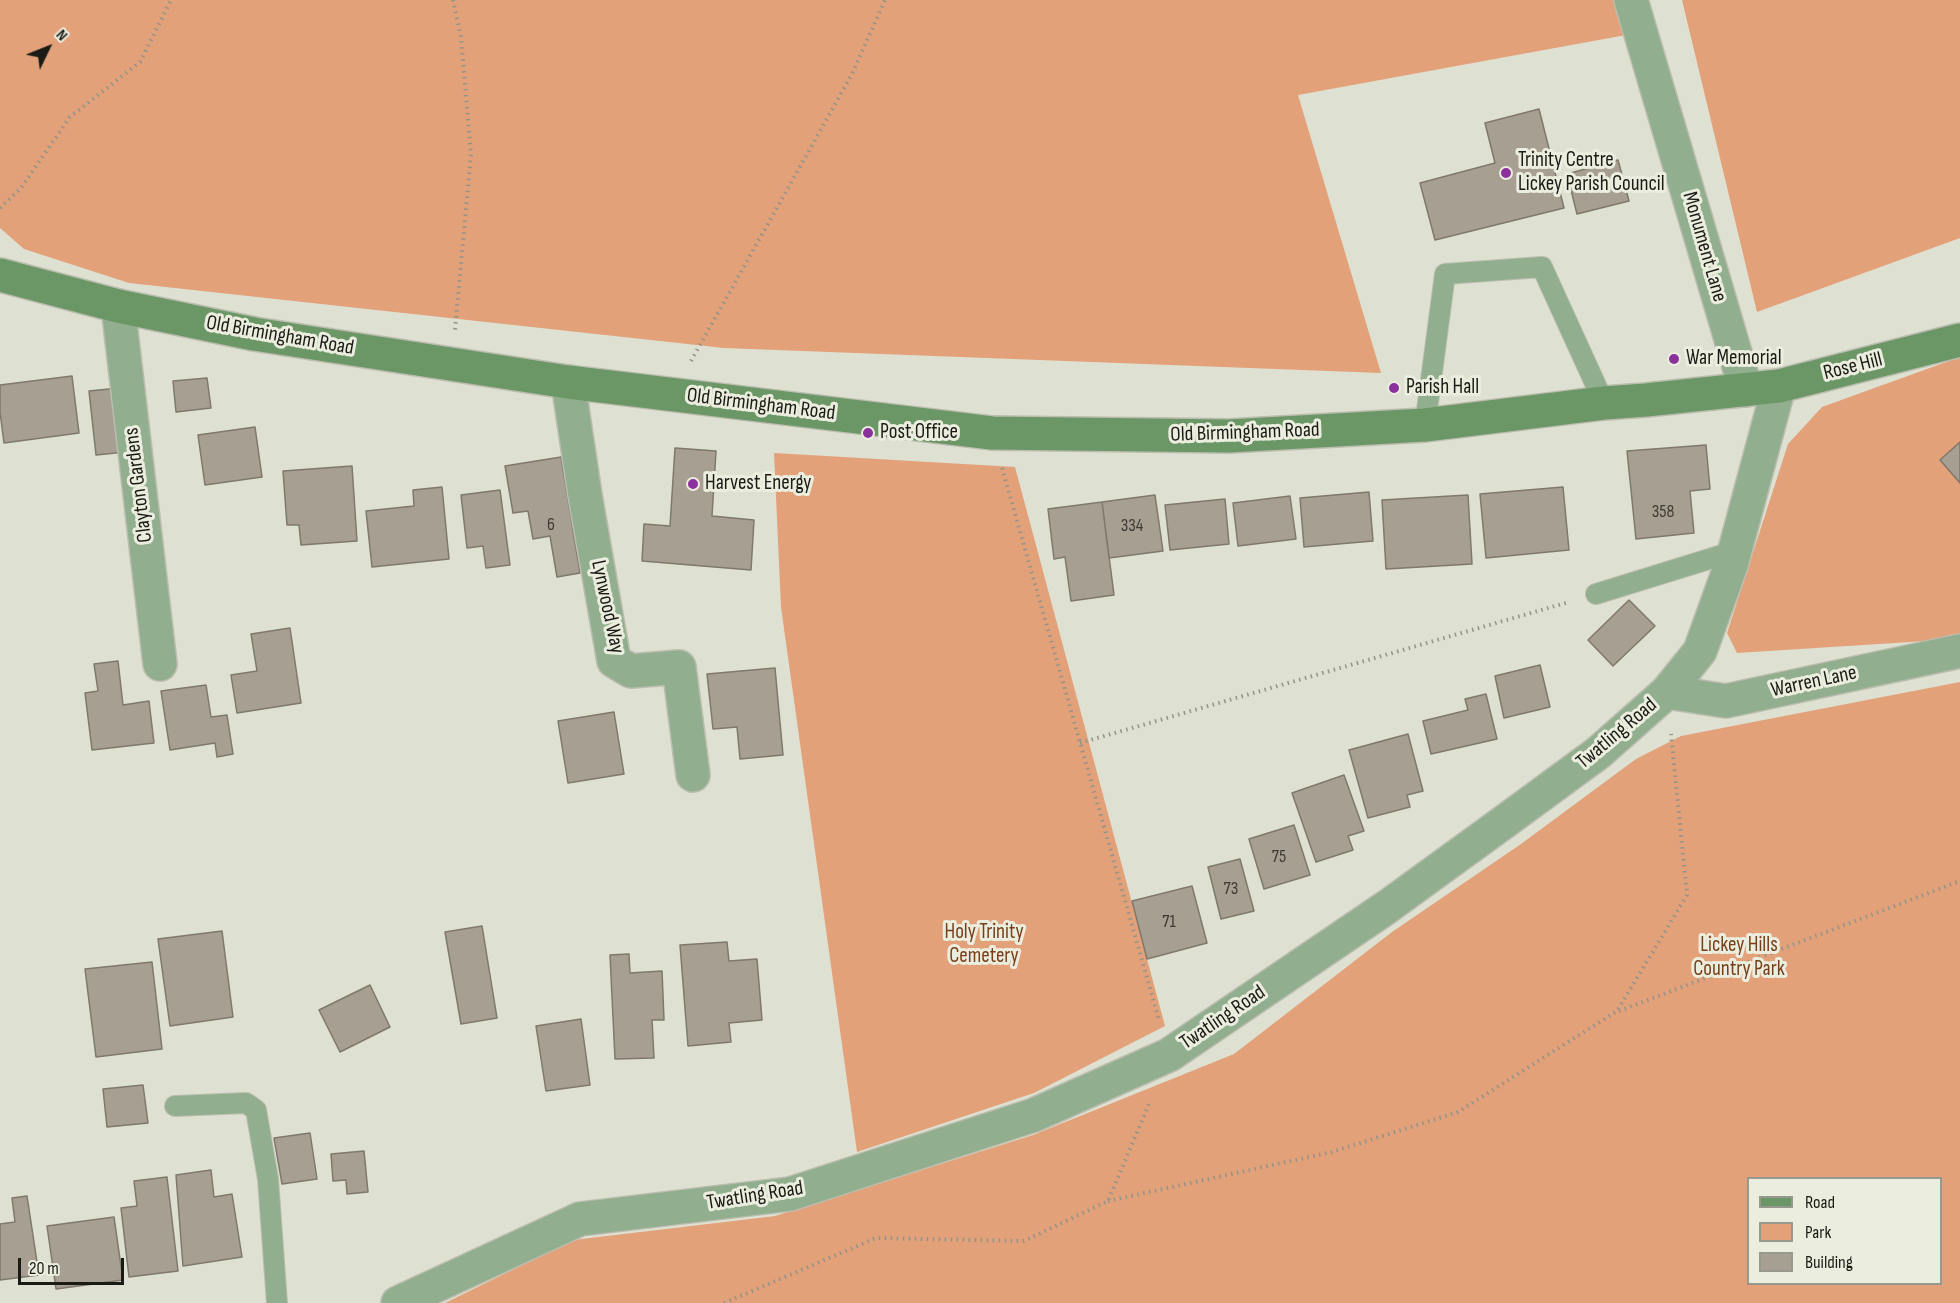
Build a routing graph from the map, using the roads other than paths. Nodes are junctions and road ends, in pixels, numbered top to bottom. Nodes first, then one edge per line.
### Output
1 (1631, 0) edge
2 (0, 275) edge
3 (118, 306) junction
4 (1960, 340) edge
5 (568, 382) junction
6 (1779, 386) junction
7 (1746, 390) junction
8 (1604, 403) junction
9 (1425, 424) junction
10 (1735, 551) junction
11 (1596, 594) road end
12 (1960, 651) edge
13 (160, 664) dead end
14 (1667, 692) junction
15 (693, 775) dead end
16 (175, 1106) dead end
17 (277, 1303) edge
18 (398, 1303) edge

1 - 7 street, Monument Lane
2 - 3 main road, Old Birmingham Road
3 - 5 main road, Old Birmingham Road
3 - 13 street, Clayton Gardens
4 - 6 main road, Rose Hill
5 - 9 main road, Old Birmingham Road
5 - 15 street, Lynwood Way
6 - 7 main road, Rose Hill
6 - 10 street, Twatling Road
7 - 8 main road, Old Birmingham Road
8 - 9 main road, Old Birmingham Road
8 - 9 lane
10 - 11 lane
10 - 14 street, Twatling Road
12 - 14 street, Warren Lane
14 - 18 street, Twatling Road
16 - 17 lane

